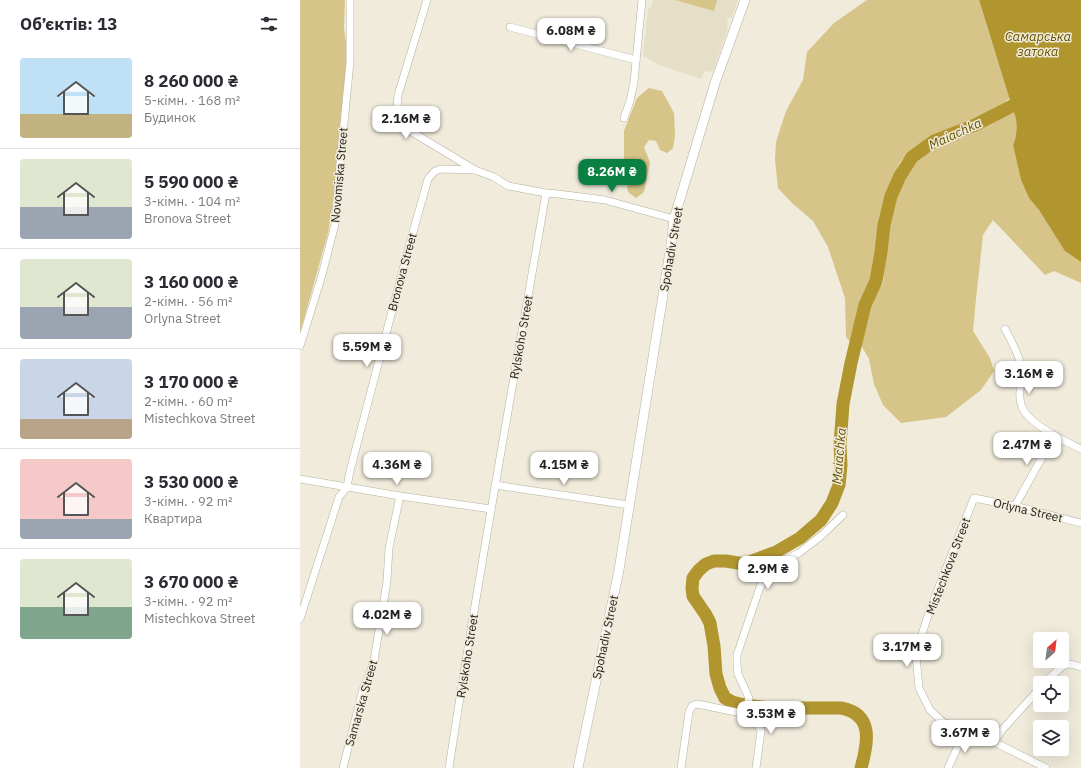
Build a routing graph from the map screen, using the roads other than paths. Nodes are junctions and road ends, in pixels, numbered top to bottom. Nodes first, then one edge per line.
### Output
1 (350, 0) edge
2 (427, 0) edge
3 (642, 0) edge
4 (745, 0) edge
5 (510, 27) dead end
6 (636, 60) junction
7 (624, 118) dead end
8 (475, 170) junction
9 (546, 193) junction
10 (674, 219) junction
11 (1005, 329) dead end
12 (300, 346) edge
13 (1054, 436) junction
14 (1081, 449) edge
15 (300, 479) edge
16 (495, 485) junction
17 (348, 487) junction
18 (400, 496) junction
19 (974, 498) joint
20 (630, 505) junction
21 (1015, 506) junction
22 (491, 509) junction
23 (843, 515) dead end
24 (1081, 523) edge
25 (300, 620) edge
26 (1081, 667) edge
27 (1052, 676) edge
28 (1033, 696) edge
29 (747, 711) junction
30 (965, 731) junction
31 (994, 742) junction
32 (343, 768) edge
33 (449, 768) edge
34 (578, 768) edge
35 (680, 768) edge
36 (756, 768) edge
37 (948, 768) edge
38 (1046, 768) edge

1 - 12 street, Novomiska Street
2 - 8 street
3 - 6 street
4 - 10 street, Spohadiv Street
5 - 6 street
6 - 7 street
8 - 9 street
8 - 17 street, Bronova Street
9 - 10 street
9 - 16 street, Rylskoho Street
10 - 20 street, Spohadiv Street
11 - 13 street
13 - 14 street
13 - 21 street
15 - 17 street
16 - 20 street
16 - 22 street, Rylskoho Street
17 - 18 street
17 - 25 street, Bronova Street
18 - 22 street
18 - 32 street, Samarska Street
19 - 21 street, Orlyna Street
19 - 30 street, Mistechkova Street
20 - 34 street, Spohadiv Street
21 - 24 street, Orlyna Street
22 - 33 street, Rylskoho Street
23 - 29 street
26 - 27 street
28 - 31 street
29 - 35 street
29 - 36 street
30 - 31 street, Mistechkova Street
30 - 37 street
31 - 38 street, Mistechkova Street

